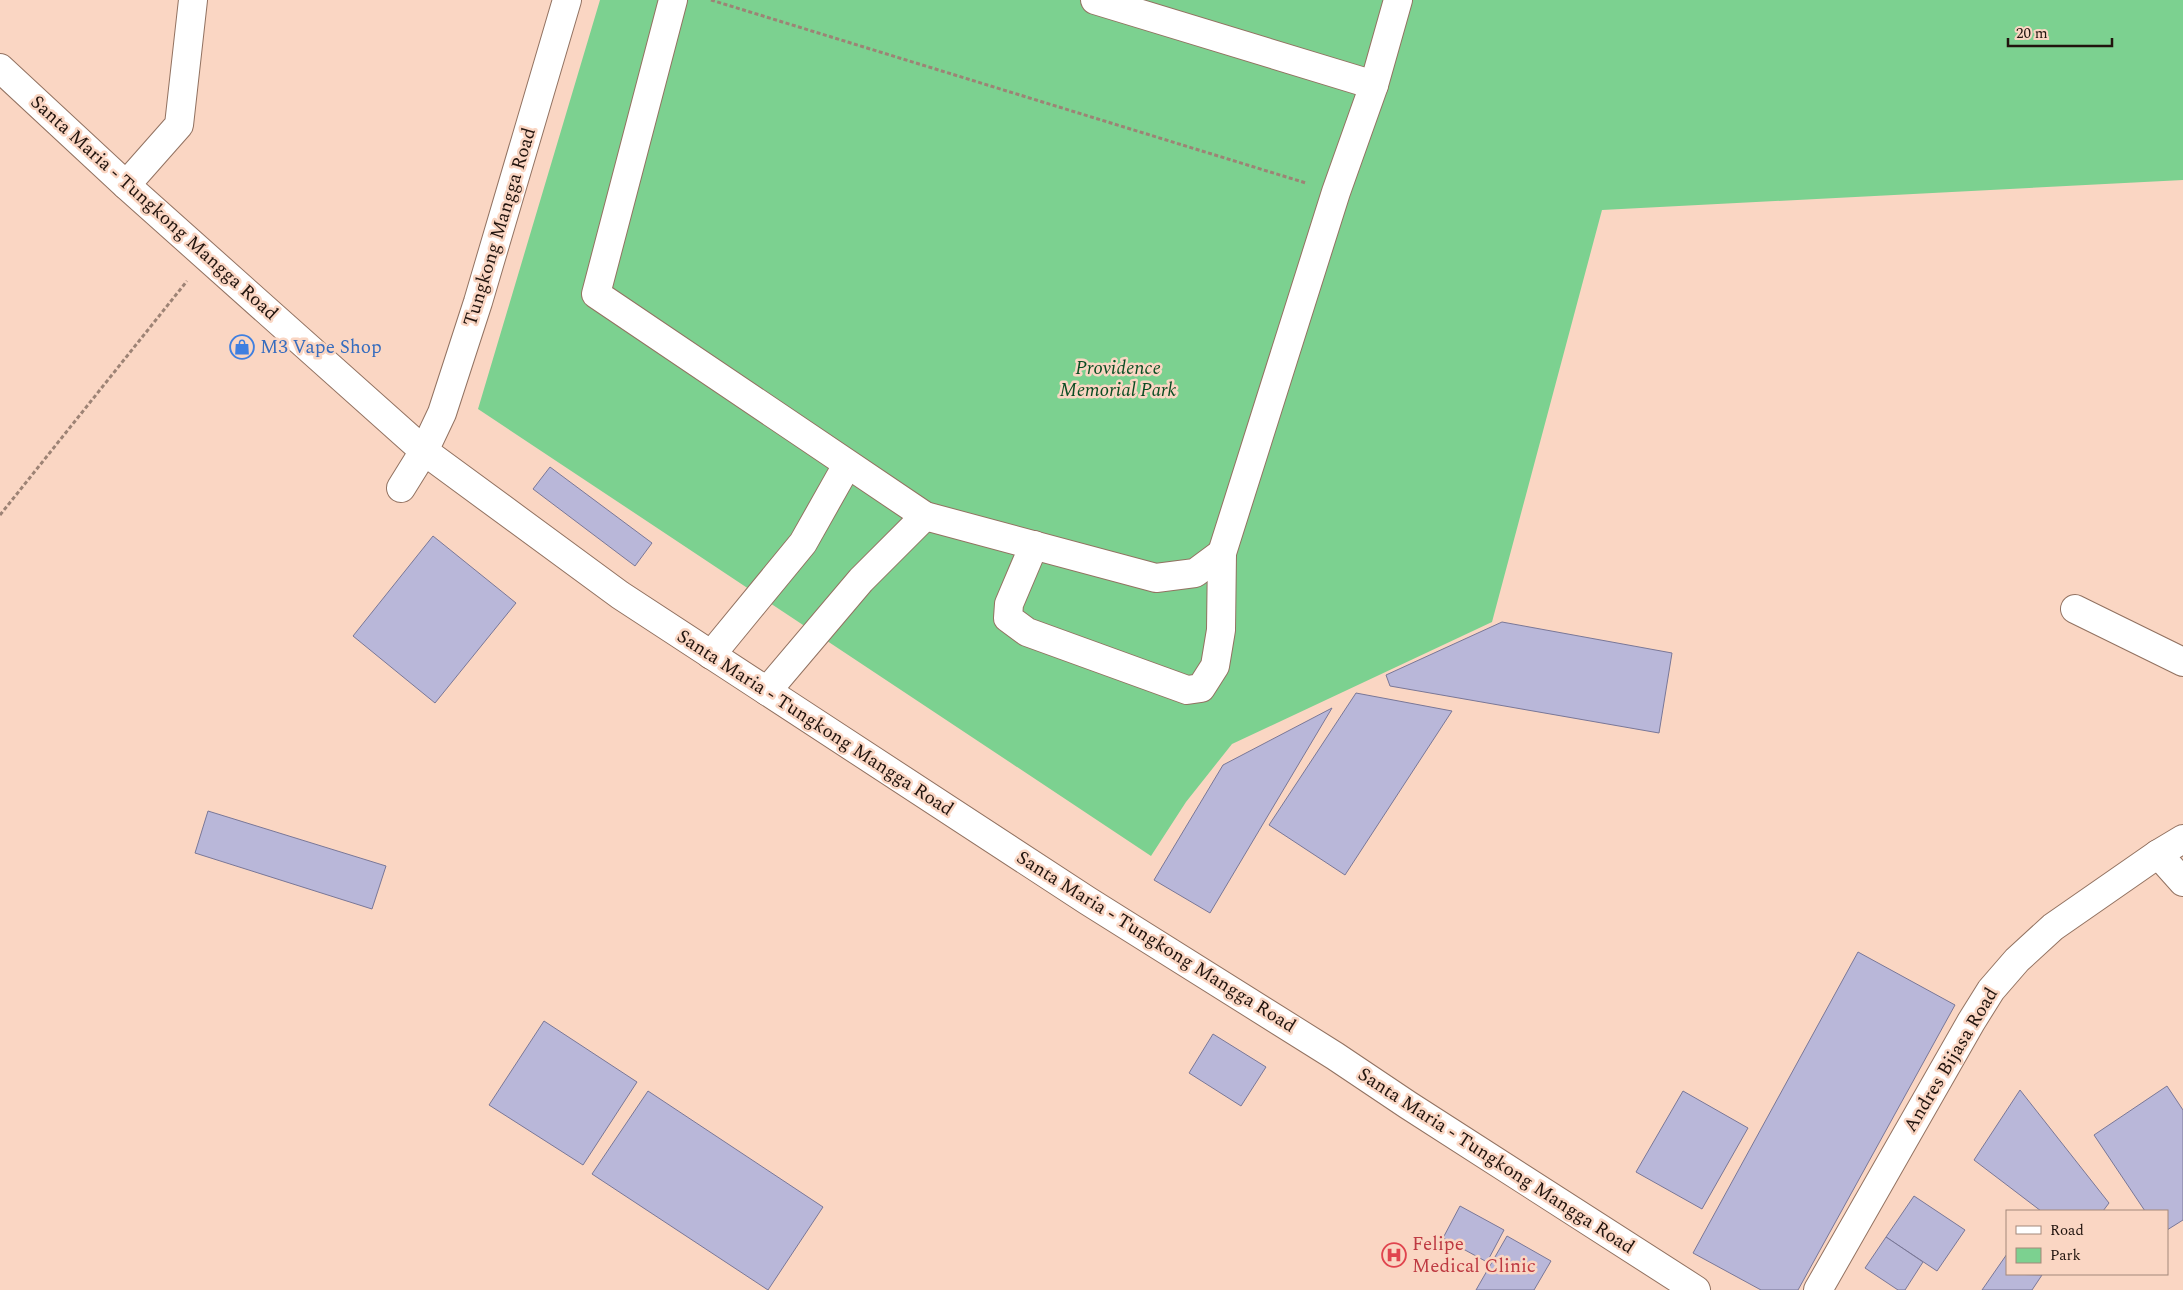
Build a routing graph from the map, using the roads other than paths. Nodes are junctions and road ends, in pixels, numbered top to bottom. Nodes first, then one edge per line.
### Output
1 (193, 0) edge
2 (567, 0) edge
3 (672, 0) edge
4 (1095, 0) edge
5 (1398, 0) edge
6 (0, 68) edge
7 (1374, 85) junction
8 (126, 185) junction
9 (424, 451) junction
10 (847, 465) junction
11 (401, 488) dead end
12 (925, 516) junction
13 (1034, 545) junction
14 (1222, 553) junction
15 (2075, 609) dead end
16 (711, 655) junction
17 (2183, 662) edge
18 (767, 691) junction
19 (2183, 839) edge
20 (2158, 854) junction
21 (2183, 882) edge
22 (1696, 1290) edge
23 (1818, 1290) edge

1 - 8 main road
2 - 9 main road, Tungkong Mangga Road
3 - 10 main road
4 - 7 main road
5 - 7 main road
6 - 8 main road, Santa Maria - Tungkong Mangga Road
7 - 14 main road
8 - 9 main road, Santa Maria - Tungkong Mangga Road
9 - 11 main road, Tungkong Mangga Road
9 - 16 main road, Santa Maria - Tungkong Mangga Road
10 - 12 main road
10 - 16 main road
12 - 13 main road
12 - 18 main road
13 - 14 main road
13 - 14 main road
15 - 17 main road
16 - 18 main road, Santa Maria - Tungkong Mangga Road
18 - 22 main road, Santa Maria - Tungkong Mangga Road
19 - 20 main road, Andres Bijasa Road
20 - 21 main road
20 - 23 main road, Andres Bijasa Road

